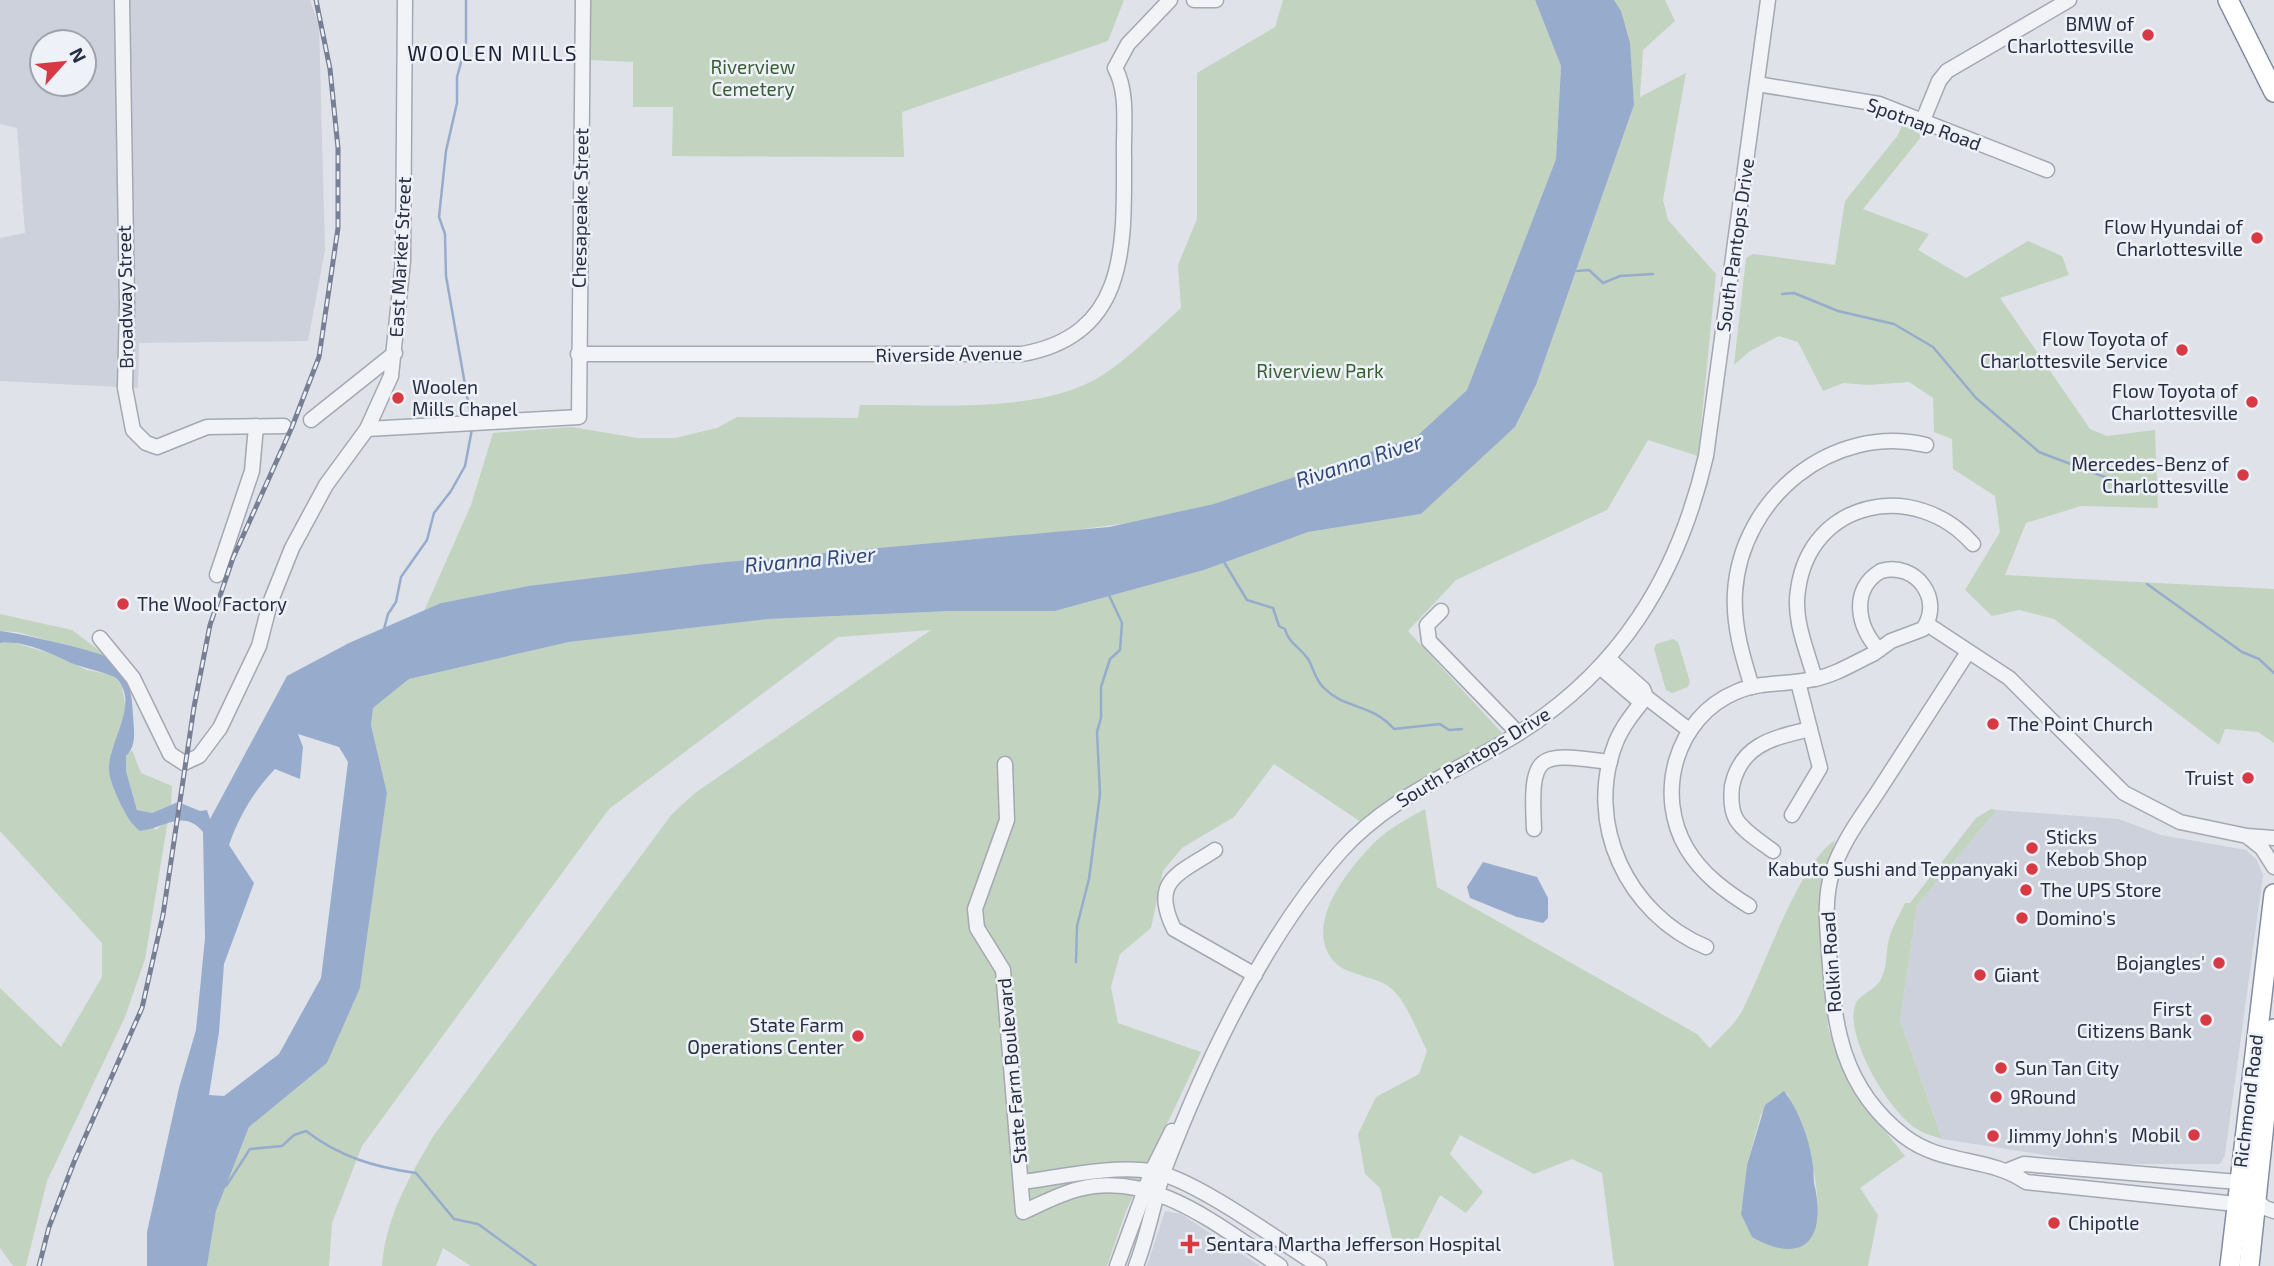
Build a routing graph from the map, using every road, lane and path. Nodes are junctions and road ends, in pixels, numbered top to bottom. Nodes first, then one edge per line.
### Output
1 (122, 0) edge
2 (405, 0) edge
3 (583, 0) edge
4 (1170, 0) edge
5 (1194, 0) edge
6 (1216, 0) edge
7 (1768, 0) edge
8 (2069, 0) edge
9 (2228, 0) edge
10 (1757, 84) junction
11 (2274, 92) edge
12 (1923, 120) junction
13 (2047, 170) dead end
14 (395, 353) junction
15 (578, 354) junction
16 (311, 420) dead end
17 (256, 426) junction
18 (284, 426) dead end
19 (367, 429) junction
20 (1926, 445) dead end
21 (1973, 544) dead end
22 (217, 575) dead end
23 (1441, 611) dead end
24 (1927, 624) junction
25 (100, 638) dead end
26 (1879, 650) junction
27 (1968, 652) junction
28 (1605, 664) junction
29 (1815, 679) junction
30 (1798, 682) junction
31 (1752, 687) junction
32 (1646, 697) junction
33 (1810, 729) junction
34 (1689, 730) junction
35 (1518, 733) junction
36 (1610, 762) junction
37 (1005, 764) dead end
38 (1792, 816) dead end
39 (1534, 829) dead end
40 (2247, 836) junction
41 (2274, 838) edge
42 (1215, 850) dead end
43 (1773, 851) dead end
44 (2274, 867) edge
45 (2274, 894) edge
46 (1749, 906) dead end
47 (1706, 947) dead end
48 (1255, 975) junction
49 (2274, 1029) edge
50 (2009, 1170) junction
51 (1157, 1173) junction
52 (1023, 1182) junction
53 (2238, 1182) junction
54 (1152, 1191) junction
55 (2245, 1202) junction
56 (2274, 1210) edge
57 (1117, 1266) edge
58 (1136, 1266) edge
59 (1280, 1266) edge
60 (1319, 1266) edge
61 (2230, 1266) edge
62 (2249, 1266) edge

1 - 17 street, Broadway Street
2 - 14 street, East Market Street
3 - 15 street, Chesapeake Street
4 - 15 street, Riverside Avenue
5 - 6 street
7 - 10 street, South Pantops Drive
8 - 12 street
9 - 11 highway
10 - 12 street, Spotnap Road
10 - 28 street, South Pantops Drive
12 - 13 street, Spotnap Road
14 - 16 street
14 - 19 street, East Market Street
15 - 19 street, Chesapeake Street
17 - 18 street, Broadway Street
17 - 22 street
19 - 25 street, East Market Street
20 - 31 street
21 - 29 street
23 - 35 street
24 - 26 street
24 - 26 street
24 - 27 street
26 - 29 street
27 - 40 street
27 - 50 street, Rolkin Road
28 - 32 street
28 - 35 street, South Pantops Drive
29 - 30 street
30 - 31 street
30 - 33 street
31 - 34 street
32 - 34 street
32 - 36 street
33 - 38 street
33 - 43 street
34 - 46 street
35 - 48 street, South Pantops Drive
36 - 39 street
36 - 47 street
37 - 52 street, State Farm Boulevard
40 - 41 street
40 - 44 street
42 - 48 street
45 - 53 highway, Richmond Road
48 - 51 street, South Pantops Drive
49 - 55 highway, Richmond Road
50 - 53 street, Rolkin Road
50 - 55 street, Rolkin Road
51 - 52 street, State Farm Boulevard
51 - 54 street, South Pantops Drive
51 - 60 street, State Farm Boulevard
52 - 54 street, State Farm Boulevard
53 - 55 highway, Richmond Road
54 - 57 street
54 - 58 street
54 - 59 street, State Farm Boulevard
55 - 56 street, Rolkin Road
55 - 61 highway, Richmond Road
55 - 62 highway, Richmond Road

